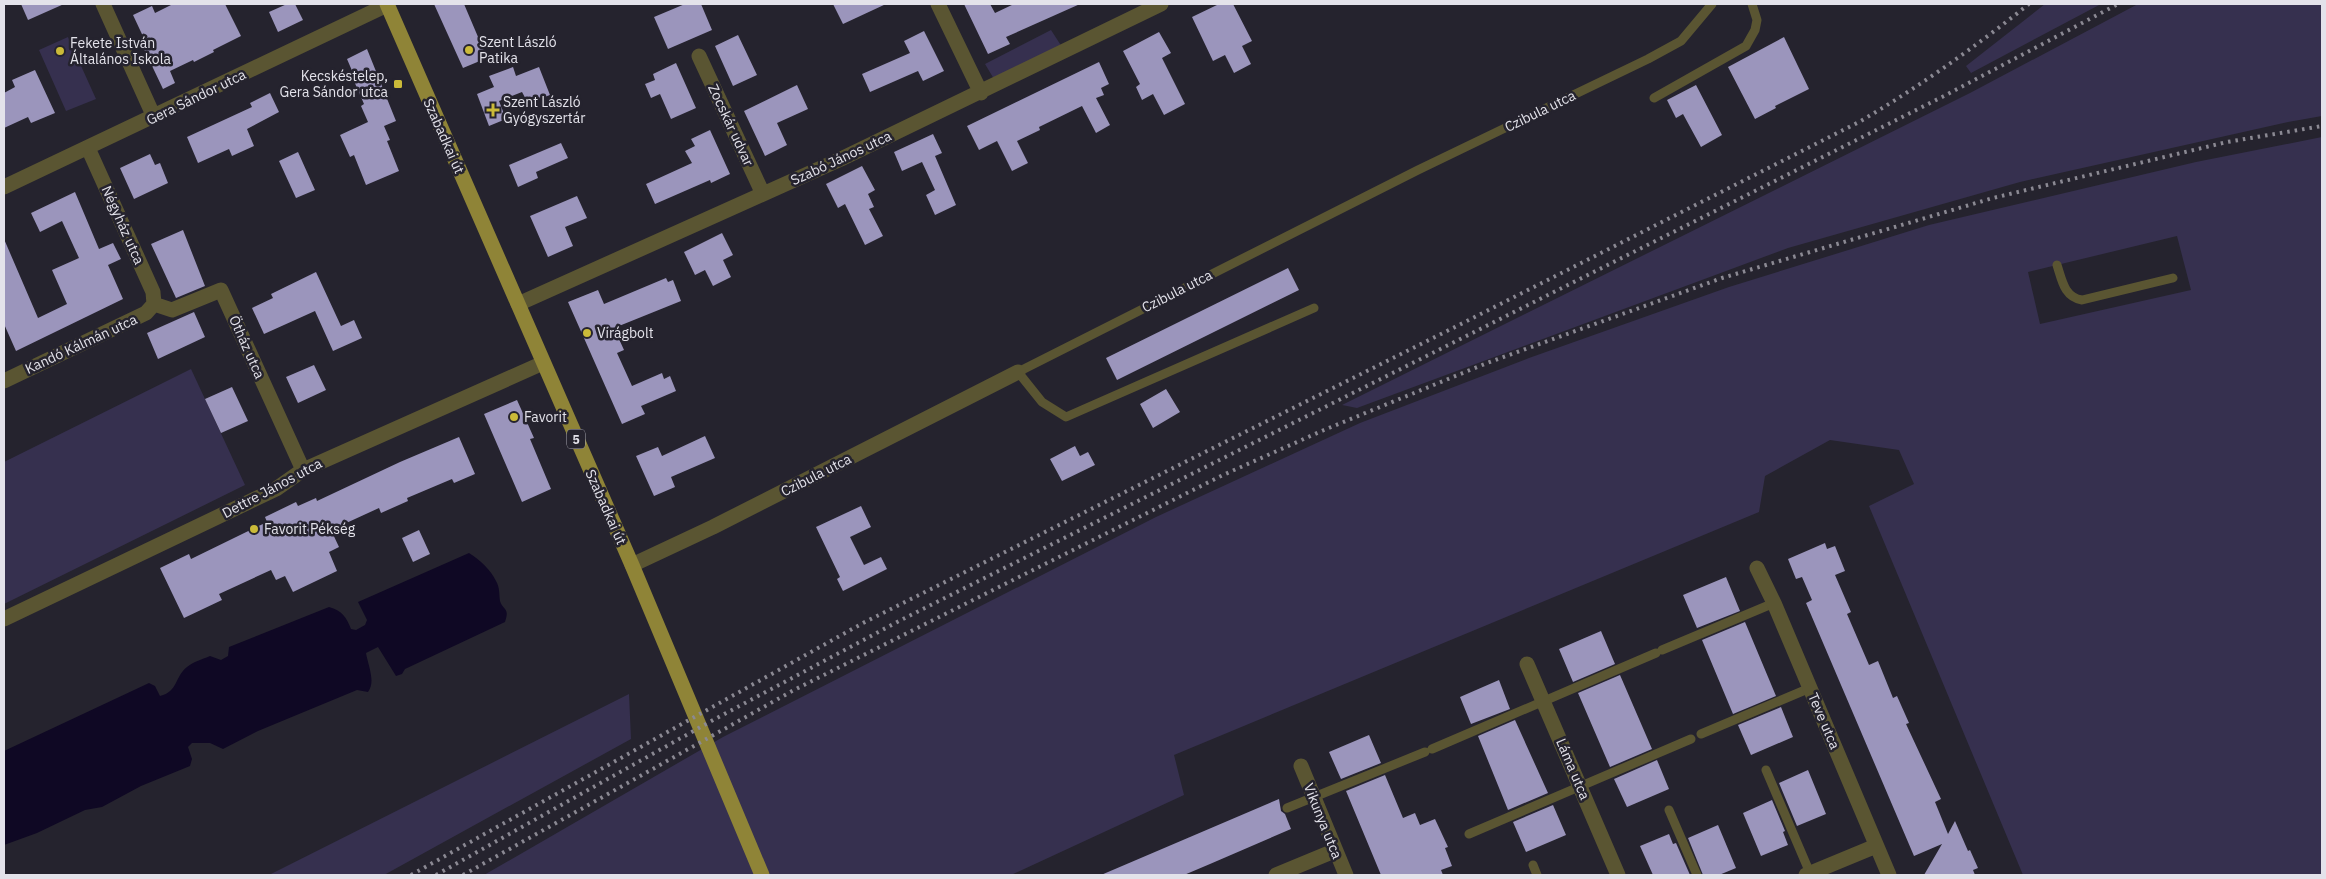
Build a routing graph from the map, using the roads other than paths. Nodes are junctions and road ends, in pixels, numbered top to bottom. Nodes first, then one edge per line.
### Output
1 (102, 4) edge
2 (387, 4) edge
3 (938, 4) edge
4 (1161, 4) edge
5 (1712, 4) edge
6 (1752, 4) edge
7 (699, 56) dead end
8 (981, 92) junction
9 (1654, 98) dead end
10 (154, 117) junction
11 (88, 148) junction
12 (4, 187) edge
13 (763, 194) junction
14 (2057, 265) dead end
15 (2173, 278) dead end
16 (154, 304) junction
17 (518, 304) junction
18 (1314, 308) dead end
19 (543, 364) junction
20 (1018, 372) junction
21 (4, 381) edge
22 (303, 470) junction
23 (632, 565) junction
24 (1757, 568) dead end
25 (1774, 603) junction
26 (4, 619) edge
27 (1528, 664) dead end
28 (1810, 688) junction
29 (1544, 701) junction
30 (1701, 734) dead end
31 (1690, 739) dead end
32 (1301, 766) dead end
33 (1766, 770) dead end
34 (1580, 786) junction
35 (1314, 798) junction
36 (1287, 808) dead end
37 (1669, 810) dead end
38 (1469, 834) dead end
39 (1876, 846) junction
40 (1334, 851) junction
41 (1533, 866) dead end
42 (1808, 874) edge
43 (762, 875) edge
44 (1276, 875) edge
45 (1346, 875) edge
46 (1537, 875) edge
47 (1618, 875) edge
48 (1697, 875) edge
49 (1889, 875) edge

1 - 10 street
2 - 10 street, Gera Sándor utca
2 - 17 main road, Szabadkai út / 5
3 - 8 street
4 - 8 street, Szabó János utca
5 - 20 lane, Czibula utca
6 - 9 lane
7 - 13 street, Zocskár udvar
8 - 13 street, Szabó János utca
10 - 11 street, Gera Sándor utca
11 - 12 street, Gera Sándor utca
11 - 16 street, Négyház utca
13 - 17 street, Szabó János utca
14 - 15 lane
16 - 21 street, Kandó Kálmán utca
16 - 22 street, Ötház utca
17 - 19 main road, Szabadkai út / 5
18 - 20 lane
19 - 22 street, Dettre János utca
19 - 23 main road, Szabadkai út / 5
20 - 23 street, Czibula utca
22 - 26 street, Dettre János utca
23 - 43 main road, Szabadkai út / 5
24 - 25 street, Teve utca
25 - 28 street, Teve utca
25 - 29 lane
27 - 29 street, Láma utca
28 - 30 lane
28 - 39 street, Teve utca
29 - 34 street, Láma utca
29 - 35 lane
31 - 34 lane
32 - 35 street, Vikunya utca
33 - 42 lane
34 - 38 lane
34 - 47 street, Láma utca
35 - 36 lane
35 - 40 street, Vikunya utca
37 - 48 lane
39 - 42 street
39 - 49 street, Teve utca
40 - 44 street
40 - 45 street, Vikunya utca
41 - 46 lane

